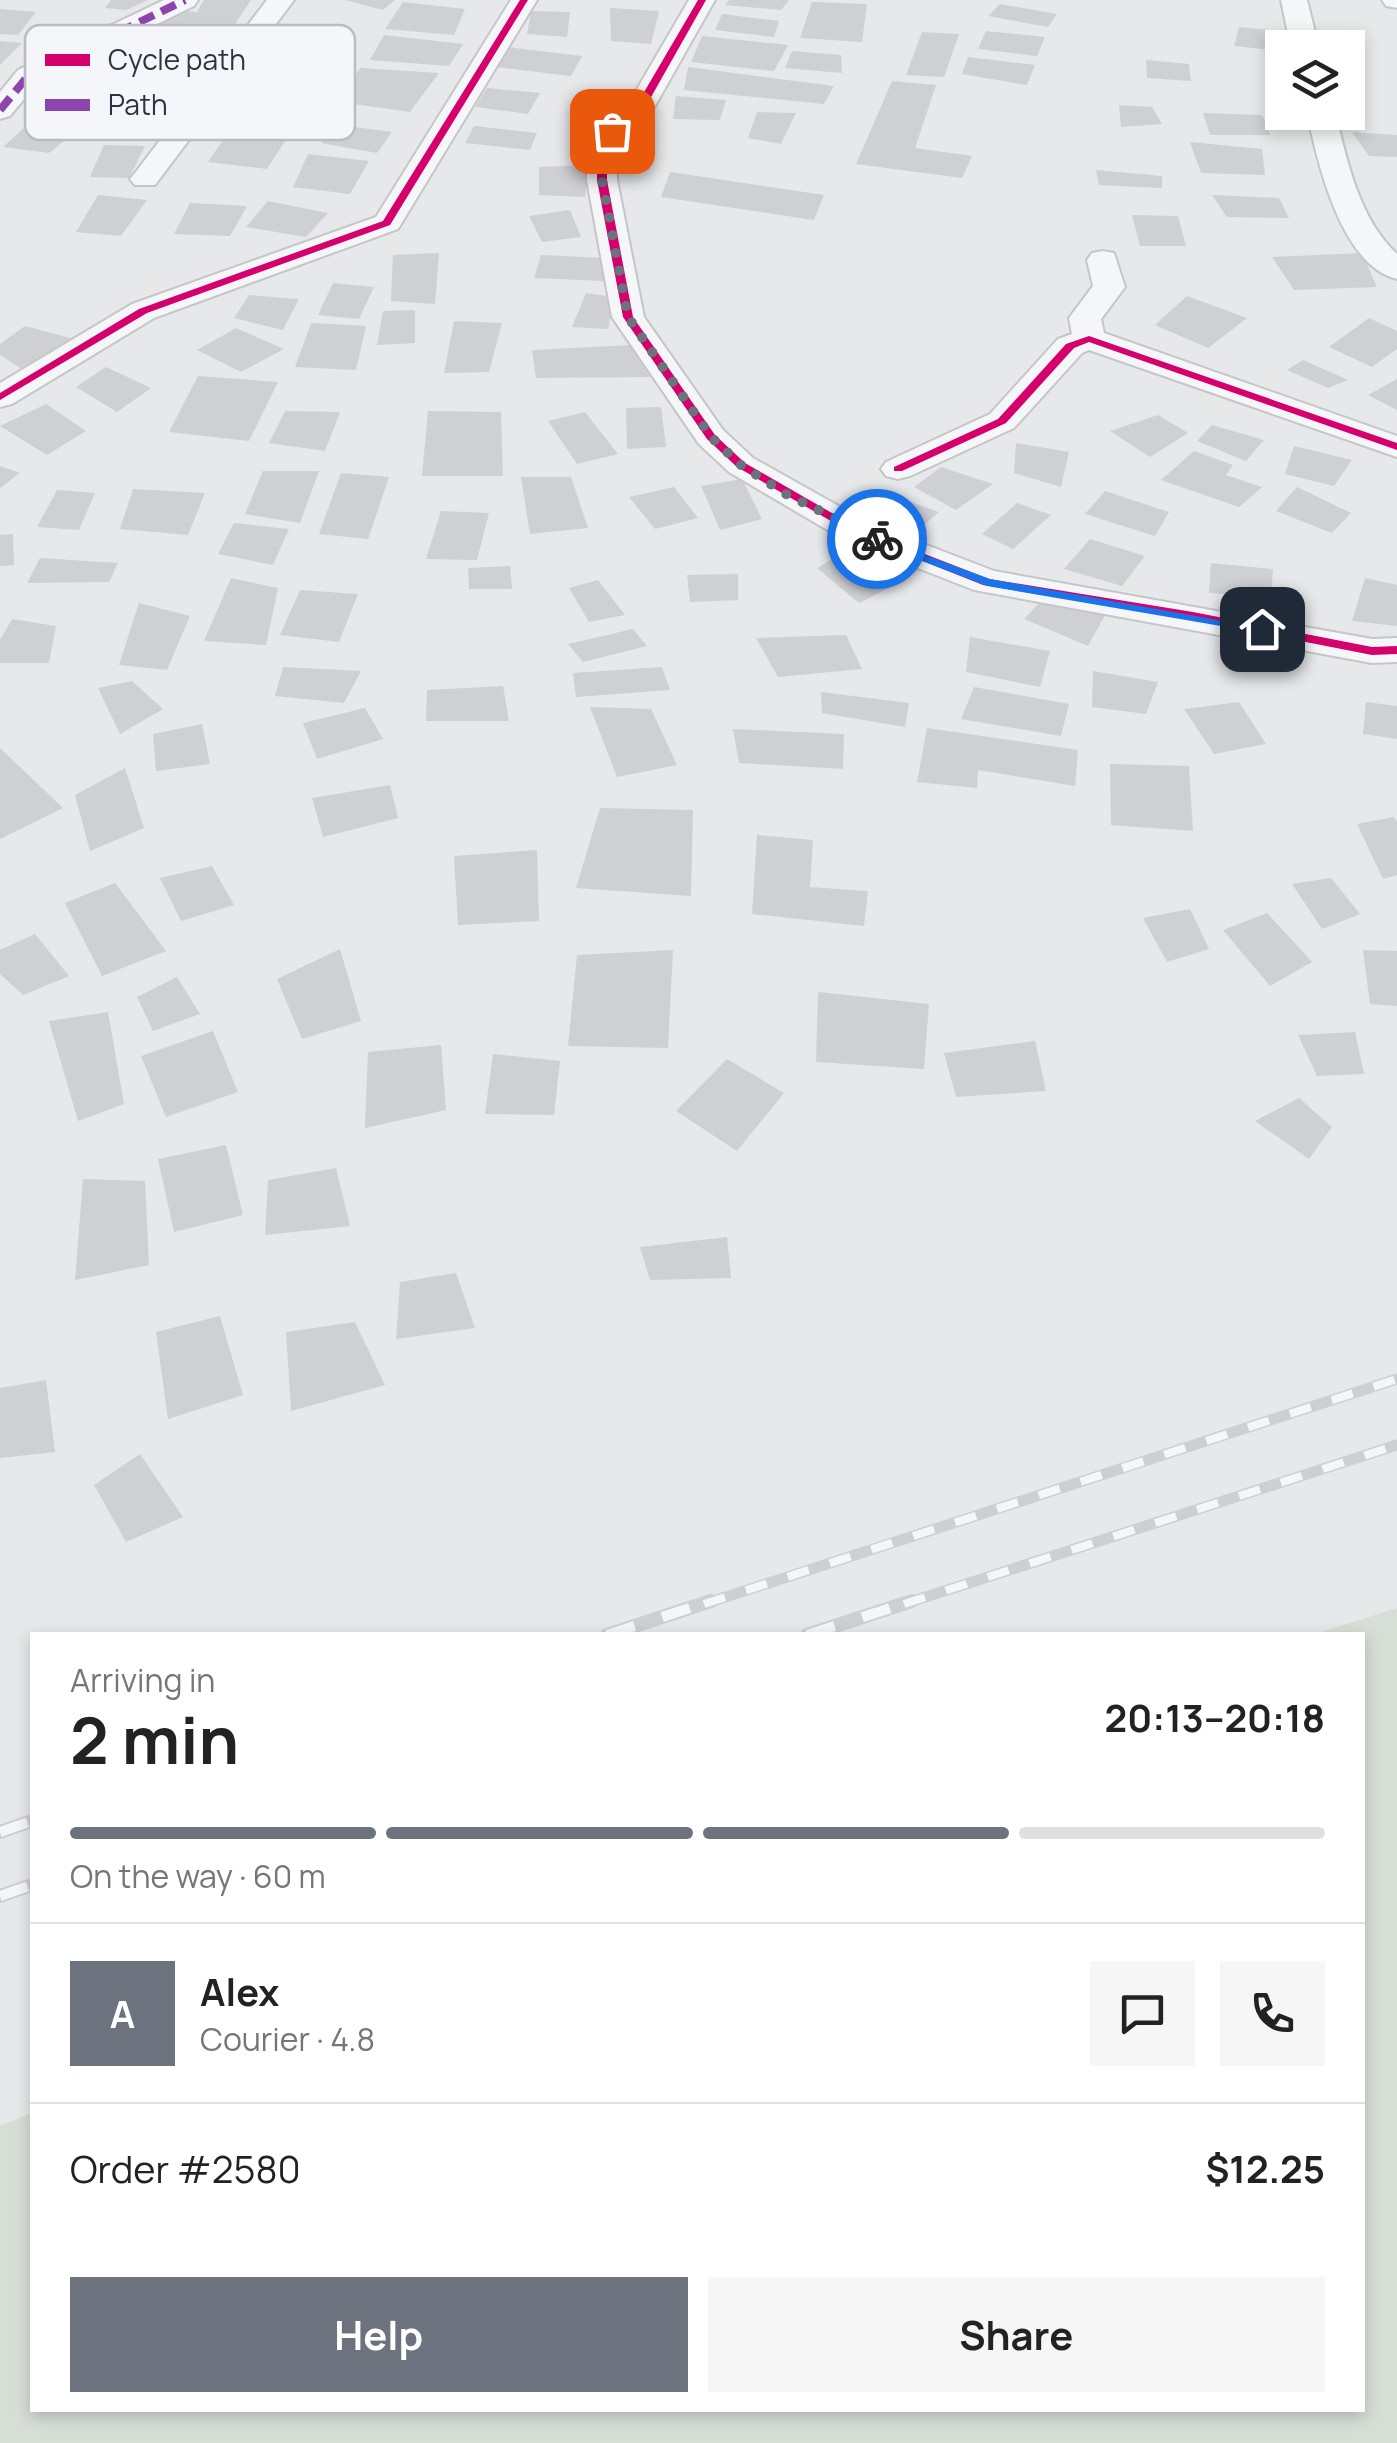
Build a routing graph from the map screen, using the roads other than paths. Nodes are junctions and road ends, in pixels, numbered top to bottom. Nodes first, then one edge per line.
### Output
1 (184, 0) edge
2 (282, 0) edge
3 (524, 0) edge
4 (702, 0) edge
5 (1294, 0) edge
6 (133, 25) edge
7 (263, 25) edge
8 (1301, 30) edge
9 (25, 80) edge
10 (0, 110) edge
11 (1326, 130) edge
12 (175, 140) edge
13 (145, 179) dead end
14 (1103, 260) dead end
15 (1397, 270) edge
16 (1089, 339) junction
17 (0, 397) edge
18 (1397, 447) edge
19 (898, 470) dead end
20 (1397, 650) edge

1 - 6 street
2 - 7 street
3 - 17 street
4 - 20 street
5 - 8 street
9 - 10 street
11 - 15 street
12 - 13 street
14 - 16 street
16 - 18 street
16 - 19 street

